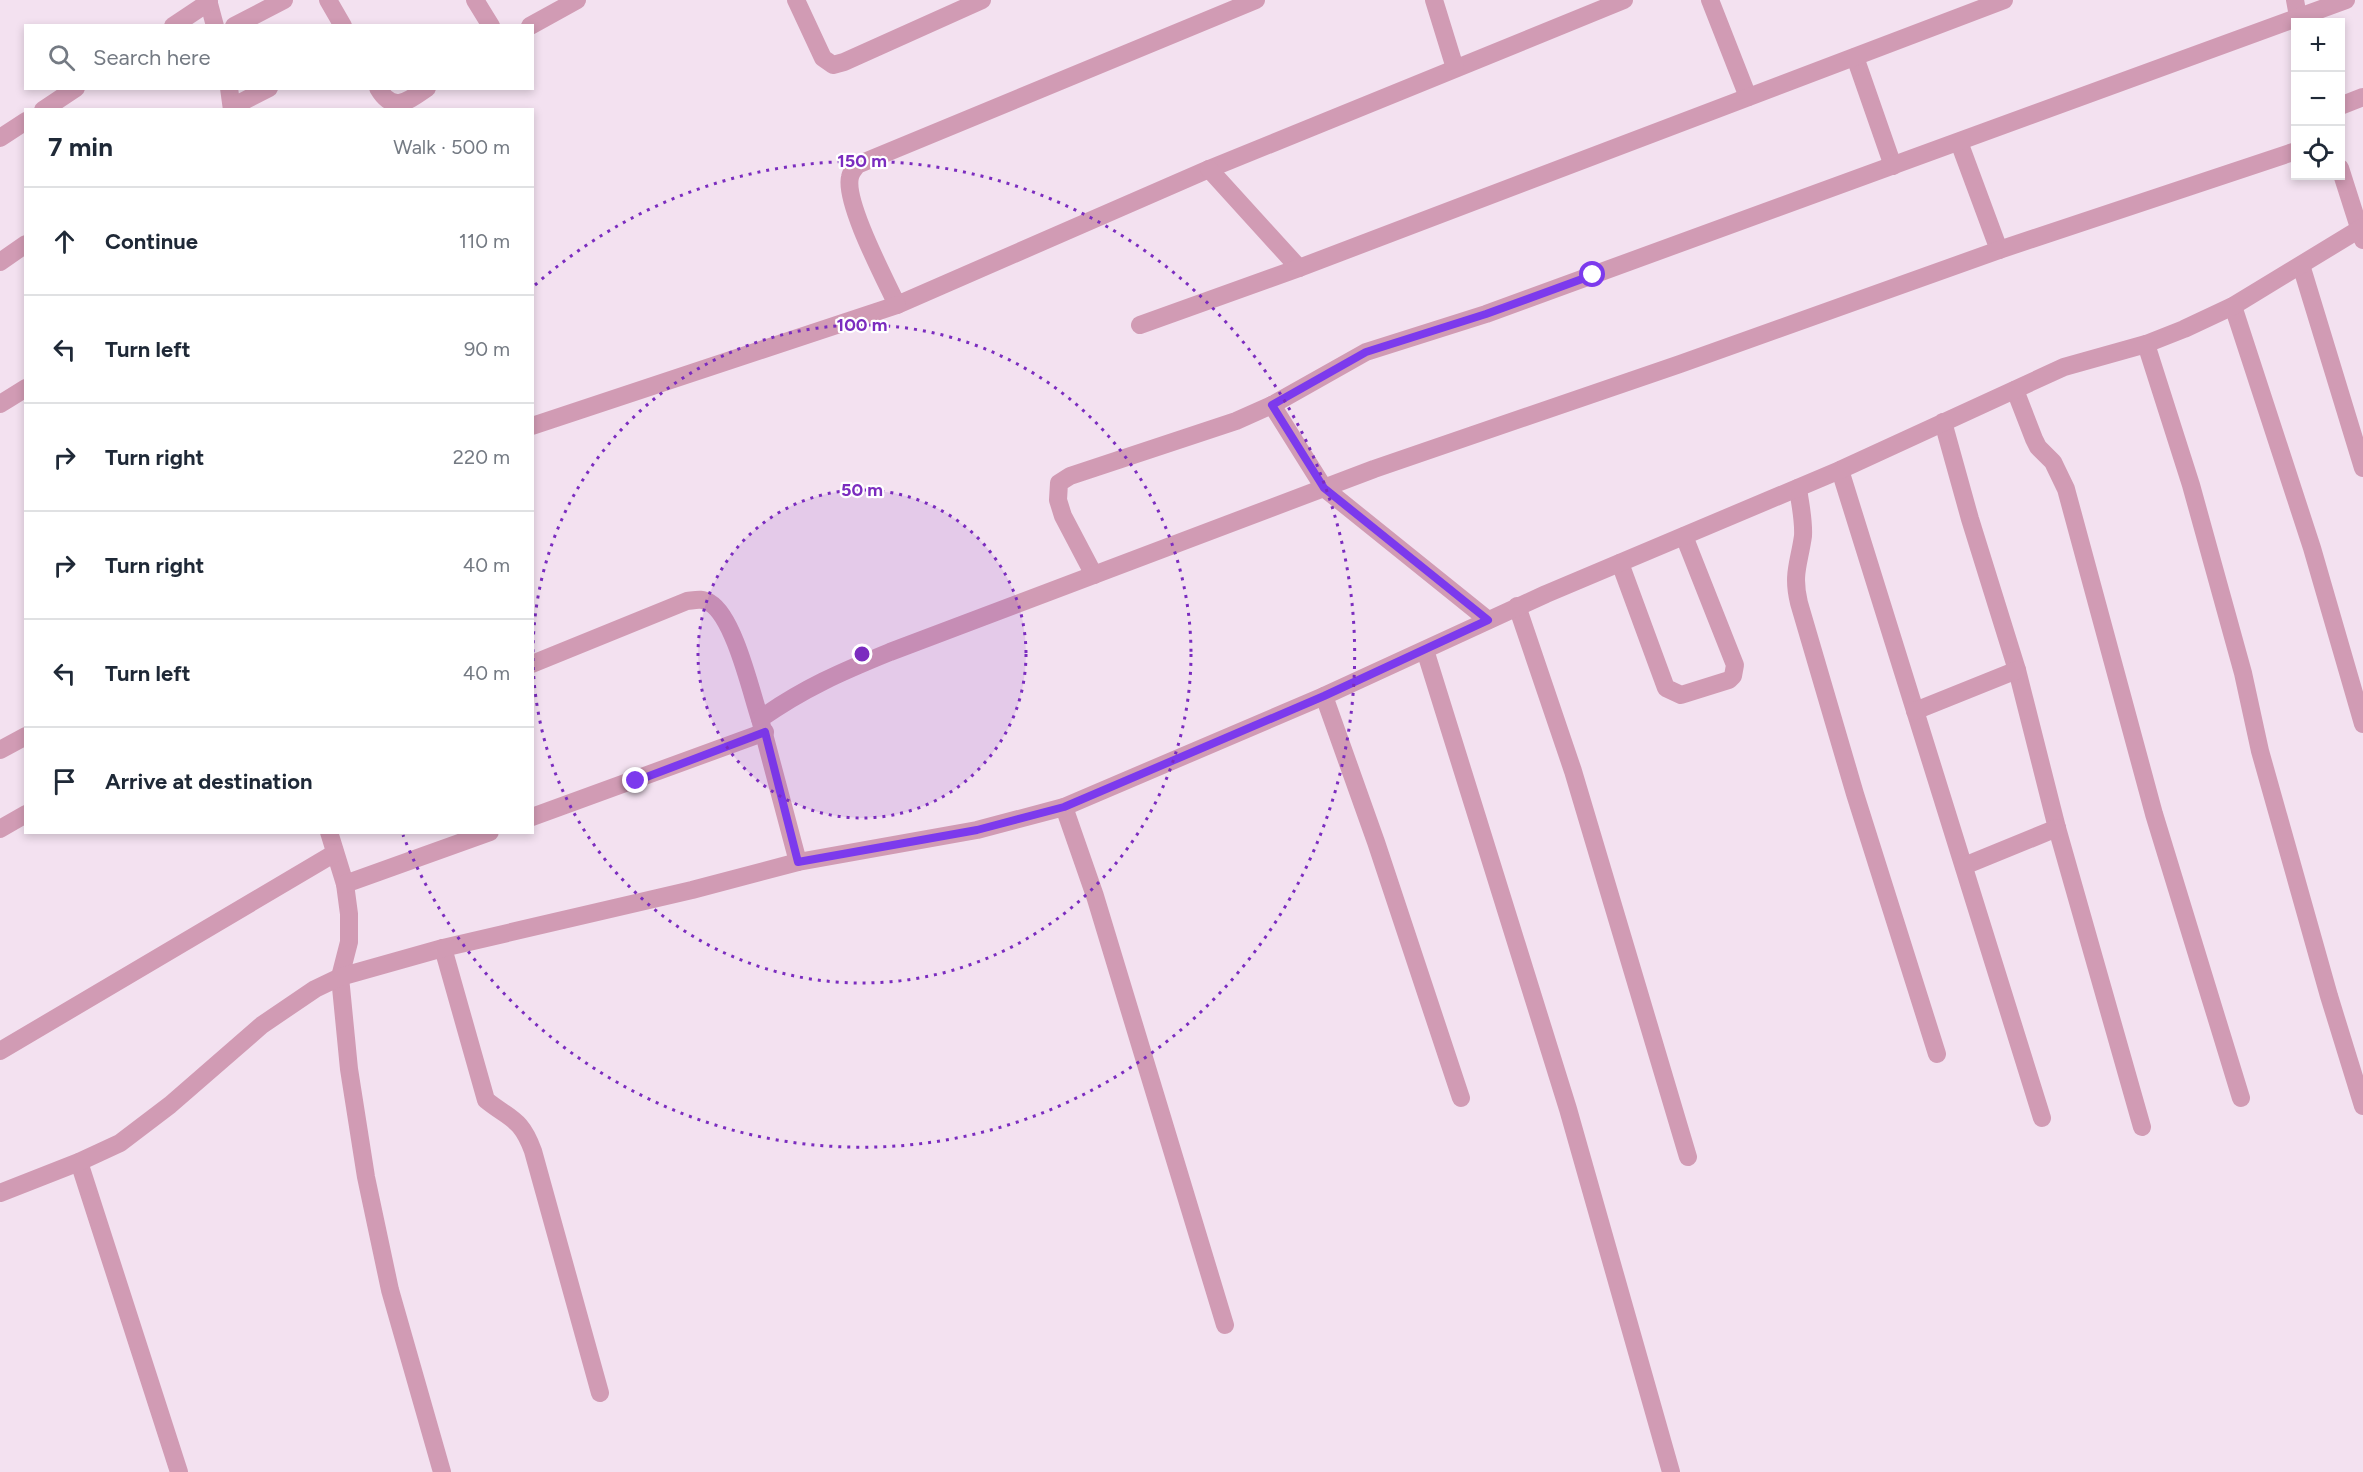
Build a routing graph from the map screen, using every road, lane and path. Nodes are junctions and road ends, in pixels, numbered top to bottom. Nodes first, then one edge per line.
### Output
1 (284, 0) edge
2 (328, 0) edge
3 (475, 0) edge
4 (577, 0) edge
5 (796, 0) edge
6 (982, 0) edge
7 (1256, 0) edge
8 (1434, 0) edge
9 (1624, 0) edge
10 (1710, 0) edge
11 (2004, 0) edge
12 (2295, 0) edge
13 (2346, 0) edge
14 (208, 1) edge
15 (2298, 18) edge
16 (2305, 18) edge
17 (2291, 23) edge
18 (176, 24) edge
19 (215, 24) edge
20 (238, 24) edge
21 (342, 24) edge
22 (490, 24) edge
23 (534, 24) edge
24 (1855, 57) junction
25 (1455, 69) junction
26 (73, 90) edge
27 (229, 90) edge
28 (265, 90) edge
29 (379, 90) edge
30 (425, 90) edge
31 (2363, 97) edge
32 (1748, 98) junction
33 (2345, 104) edge
34 (47, 108) edge
35 (232, 108) edge
36 (24, 122) edge
37 (0, 138) edge
38 (1959, 142) junction
39 (2291, 152) edge
40 (1893, 166) junction
41 (1209, 169) junction
42 (2344, 180) edge
43 (2361, 232) edge
44 (24, 245) edge
45 (1999, 250) junction
46 (0, 262) edge
47 (2301, 265) junction
48 (1299, 268) junction
49 (897, 305) junction
50 (2233, 306) junction
51 (1140, 325) dead end
52 (2146, 344) junction
53 (24, 389) edge
54 (2015, 390) junction
55 (0, 404) edge
56 (1272, 405) junction
57 (1943, 422) junction
58 (534, 425) edge
59 (2363, 468) edge
60 (1840, 470) junction
61 (1324, 488) junction
62 (1798, 488) junction
63 (1684, 536) junction
64 (1620, 563) junction
65 (1094, 575) junction
66 (1517, 606) junction
67 (1488, 620) junction
68 (1425, 650) junction
69 (534, 663) edge
70 (2017, 670) junction
71 (1324, 696) junction
72 (1915, 711) junction
73 (2363, 724) edge
74 (762, 725) junction
75 (24, 737) edge
76 (0, 750) edge
77 (1064, 807) junction
78 (24, 815) edge
79 (534, 816) edge
80 (2057, 828) junction
81 (0, 829) edge
82 (330, 834) edge
83 (484, 834) edge
84 (335, 854) junction
85 (798, 862) junction
86 (1964, 866) junction
87 (345, 884) junction
88 (443, 948) junction
89 (340, 977) junction
90 (0, 1051) edge
91 (1937, 1054) dead end
92 (1461, 1098) dead end
93 (2241, 1098) dead end
94 (2363, 1106) edge
95 (2042, 1118) dead end
96 (2142, 1127) dead end
97 (1688, 1156) dead end
98 (79, 1162) junction
99 (0, 1193) edge
100 (1225, 1325) dead end
101 (600, 1393) dead end
102 (179, 1472) edge
103 (442, 1472) edge
104 (1671, 1472) edge

1 - 20 street
2 - 21 street
3 - 22 street
4 - 23 street
5 - 6 street
7 - 49 street
8 - 25 street
9 - 25 street
10 - 32 street
11 - 24 street
12 - 15 street
13 - 16 street
14 - 18 street
14 - 19 street
17 - 38 street
24 - 32 street
24 - 40 street
25 - 41 street
26 - 34 street
27 - 35 street
28 - 35 street
29 - 30 street
31 - 33 street
32 - 48 street
36 - 37 street
38 - 40 street
38 - 45 street
39 - 45 street
40 - 56 street
41 - 48 street
41 - 49 street
42 - 43 street
43 - 47 street
44 - 46 street
45 - 61 street
47 - 50 street
47 - 59 street
48 - 51 street
49 - 58 street
50 - 52 street
50 - 73 street
52 - 54 street
52 - 94 street
53 - 55 street
54 - 57 street
54 - 93 street
56 - 61 street
56 - 65 street
57 - 60 street
57 - 70 street
60 - 62 street
60 - 72 street
61 - 65 street
61 - 67 street
62 - 63 street
62 - 91 street
63 - 64 street
63 - 64 street
64 - 66 street
65 - 74 street
66 - 67 street
66 - 97 street
67 - 68 street
68 - 71 street
68 - 104 street
69 - 74 street
70 - 72 street
70 - 80 street
71 - 77 street
71 - 92 street
72 - 86 street
74 - 79 street
74 - 85 street
75 - 76 street
77 - 85 street
77 - 100 street
78 - 81 street
80 - 86 street
80 - 96 street
82 - 84 street
83 - 87 street
84 - 87 street
84 - 90 street
85 - 88 street
86 - 95 street
87 - 89 street
88 - 89 street
88 - 101 street
89 - 98 street
89 - 103 street
98 - 99 street
98 - 102 street

